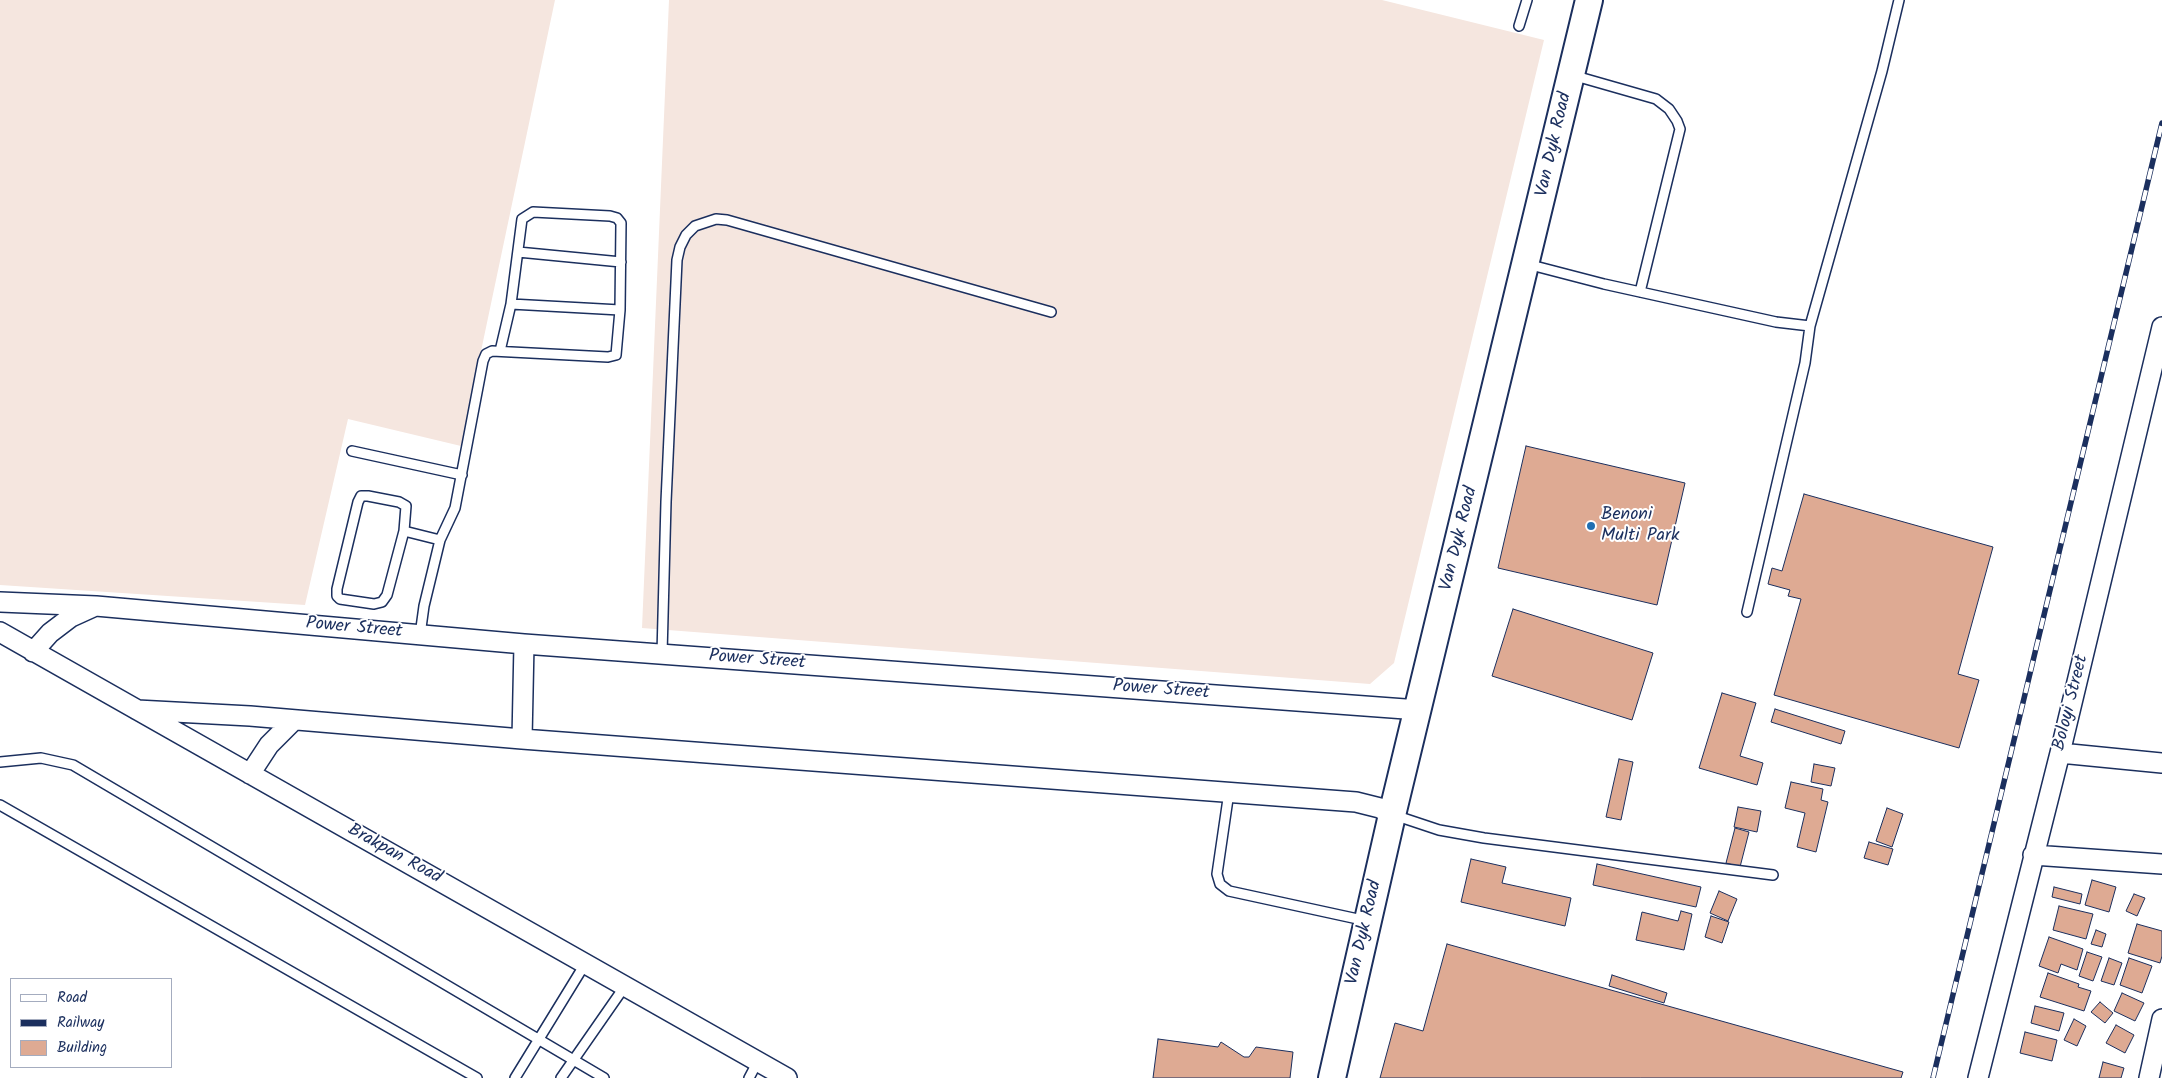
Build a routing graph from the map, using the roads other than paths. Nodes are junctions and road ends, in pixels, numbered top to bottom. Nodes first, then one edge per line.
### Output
1 (1526, 0) edge
2 (1589, 0) edge
3 (1899, 0) edge
4 (1520, 26) dead end
5 (1572, 75) junction
6 (518, 252) junction
7 (621, 262) junction
8 (1526, 264) junction
9 (1640, 292) junction
10 (511, 304) junction
11 (620, 310) junction
12 (1051, 312) dead end
13 (1810, 326) junction
14 (2162, 327) edge
15 (500, 352) junction
16 (352, 451) dead end
17 (462, 475) junction
18 (404, 530) junction
19 (440, 540) junction
20 (0, 602) edge
21 (96, 606) junction
22 (1747, 612) dead end
23 (0, 632) edge
24 (420, 635) junction
25 (524, 644) junction
26 (33, 652) junction
27 (662, 654) junction
28 (137, 710) junction
29 (1419, 710) junction
30 (293, 721) junction
31 (522, 740) junction
32 (2060, 753) junction
33 (0, 762) edge
34 (2162, 762) edge
35 (250, 774) junction
36 (1229, 792) junction
37 (0, 805) edge
38 (1392, 815) junction
39 (2033, 854) junction
40 (2162, 864) edge
41 (1773, 875) dead end
42 (1368, 922) junction
43 (585, 964) junction
44 (625, 986) junction
45 (2162, 1020) edge
46 (538, 1040) junction
47 (574, 1059) junction
48 (758, 1061) junction
49 (477, 1078) edge
50 (515, 1078) edge
51 (561, 1078) edge
52 (604, 1078) edge
53 (749, 1078) edge
54 (788, 1078) edge
55 (1332, 1078) edge
56 (1978, 1078) edge
57 (2149, 1078) edge

1 - 4 lane
2 - 5 main road, Van Dyk Road
3 - 13 lane
5 - 8 main road, Van Dyk Road
5 - 9 lane
6 - 7 lane
6 - 7 lane
6 - 10 lane
7 - 11 lane
8 - 9 lane
8 - 29 main road, Van Dyk Road
9 - 13 lane
10 - 11 lane
10 - 15 lane
11 - 15 lane
12 - 27 lane
13 - 22 lane
14 - 32 street, Boloyi Street
15 - 17 lane
16 - 17 lane
17 - 19 lane
18 - 18 lane
18 - 19 lane
19 - 24 lane
20 - 21 street, Power Street
21 - 24 street, Power Street
21 - 26 street
23 - 26 street, Brakpan Road
24 - 25 street, Power Street
25 - 27 street, Power Street
25 - 31 street
26 - 28 street, Brakpan Road
27 - 29 street, Power Street
28 - 30 street
28 - 35 street, Brakpan Road
29 - 38 main road, Van Dyk Road
30 - 31 street
30 - 35 street
31 - 36 street
32 - 34 street
32 - 39 street, Boloyi Street
33 - 46 lane
35 - 43 street, Brakpan Road
36 - 38 street
36 - 42 lane
37 - 49 lane
38 - 41 lane
38 - 42 main road, Van Dyk Road
39 - 40 street
39 - 56 street, Boloyi Street
42 - 55 main road, Van Dyk Road
43 - 44 street, Brakpan Road
43 - 46 lane
44 - 47 lane
44 - 48 street, Brakpan Road
45 - 57 street
46 - 47 lane
46 - 50 lane
47 - 51 lane
47 - 52 lane
48 - 53 lane
48 - 54 street, Brakpan Road

